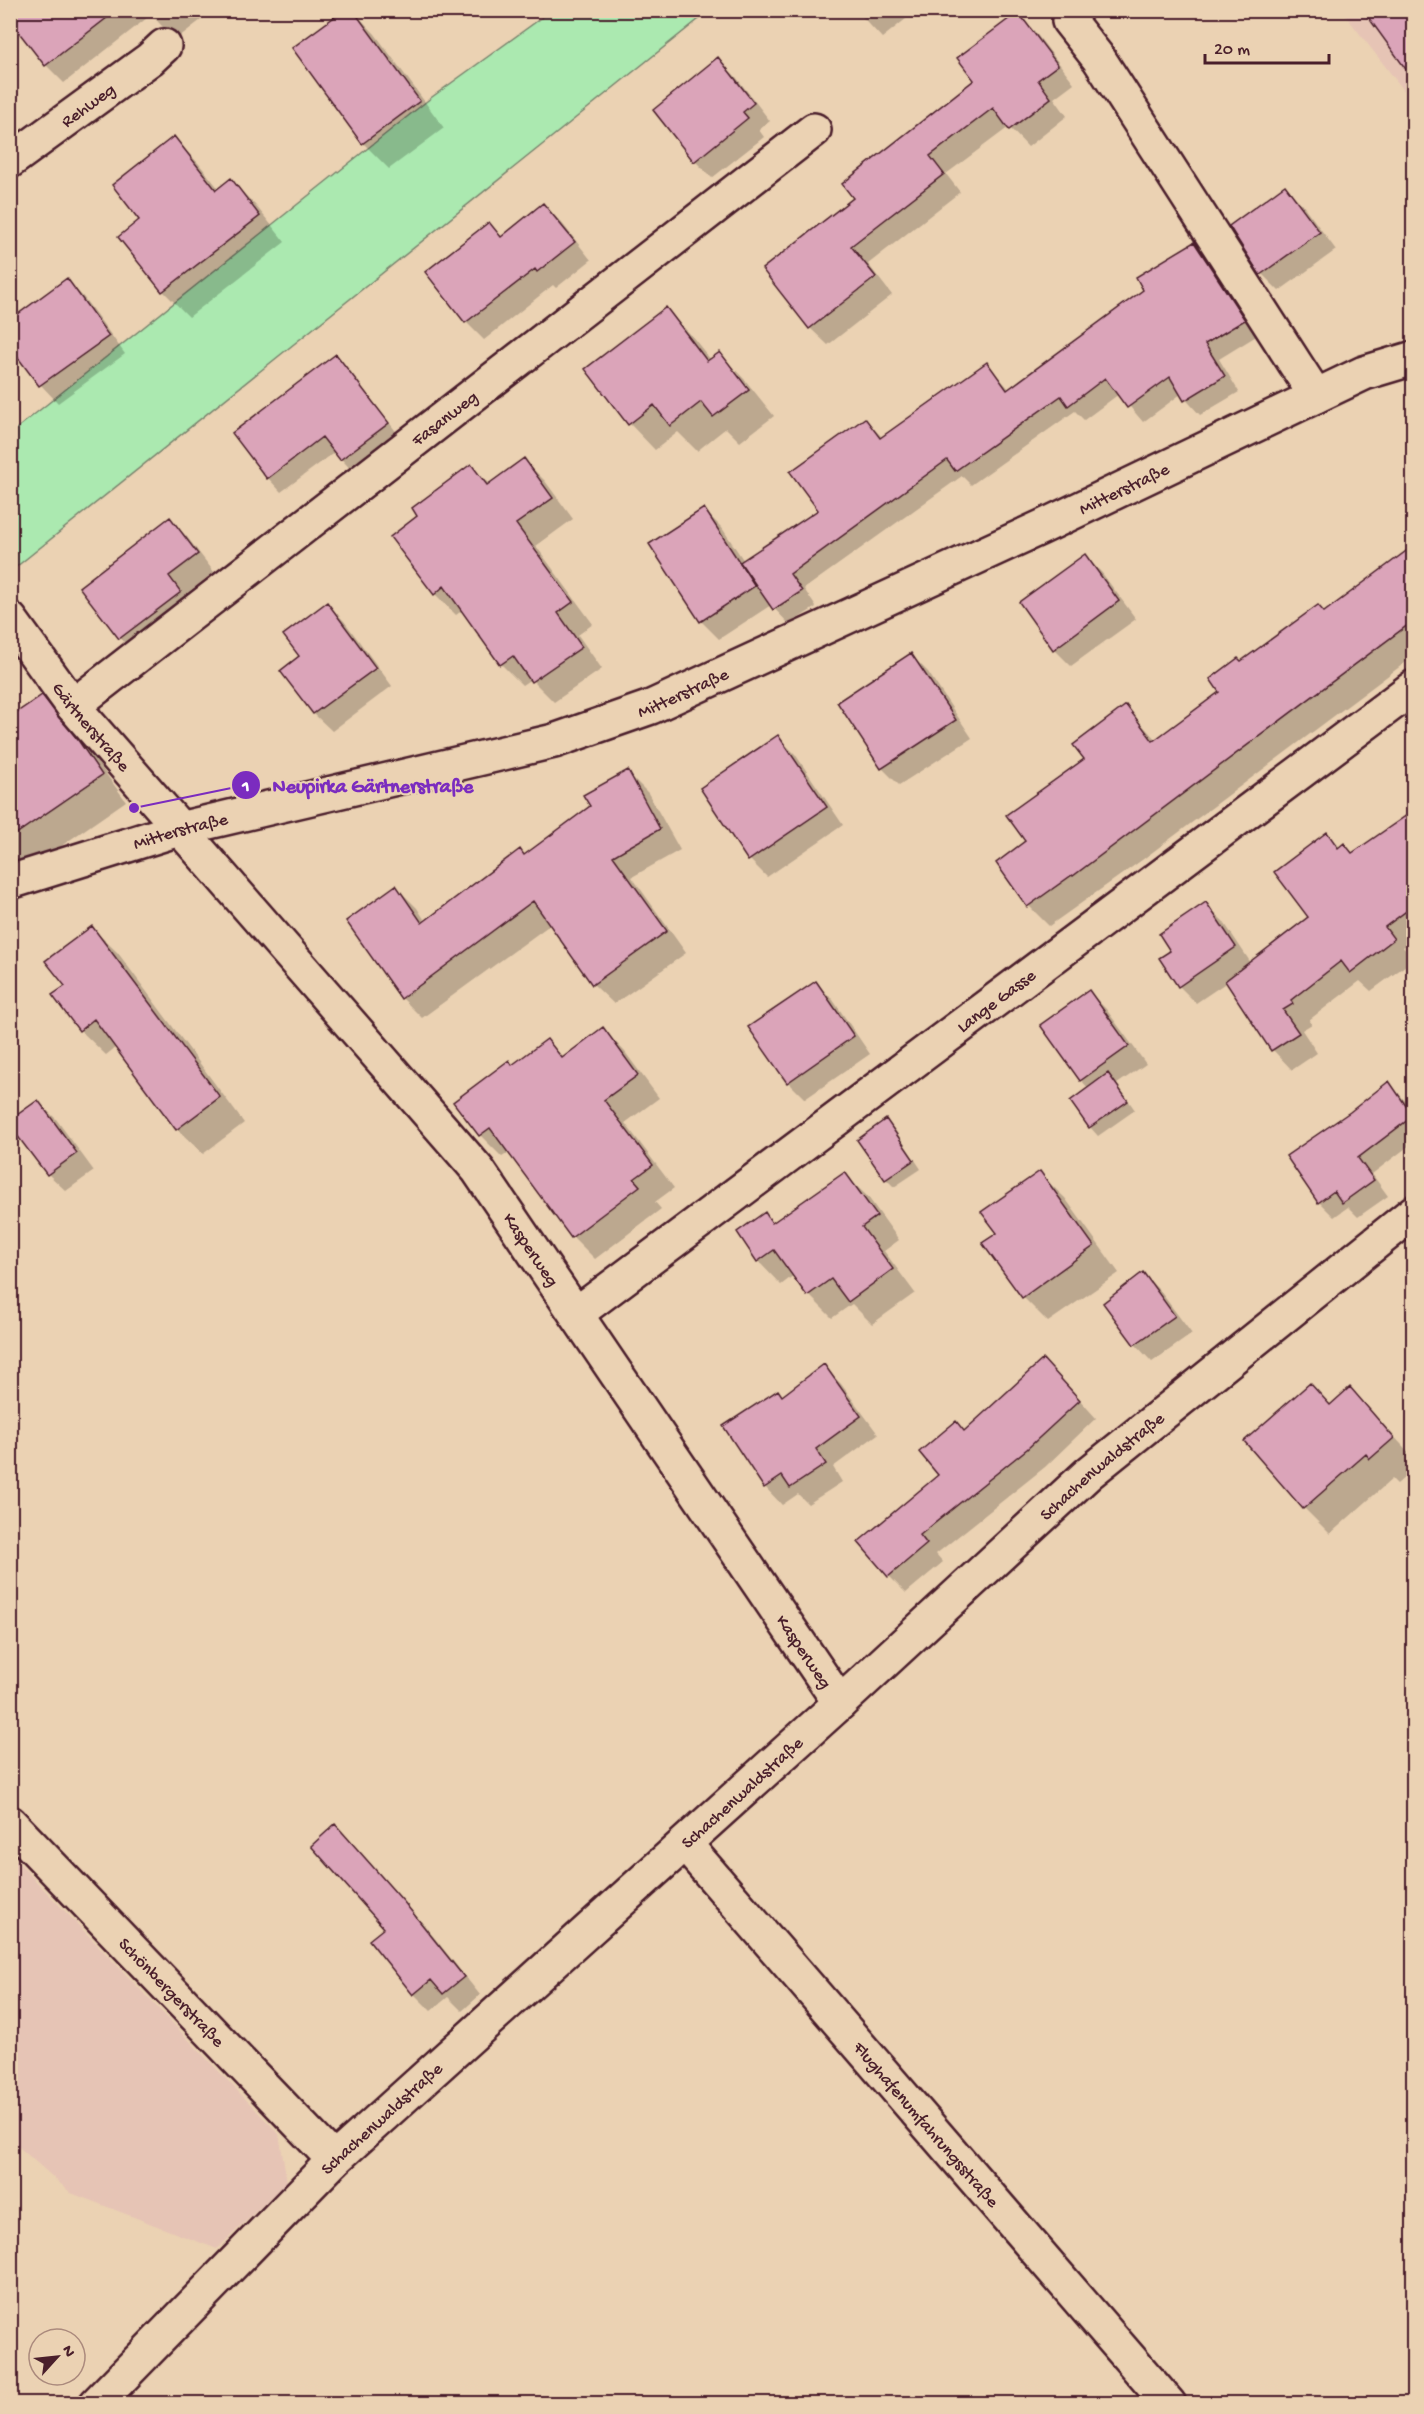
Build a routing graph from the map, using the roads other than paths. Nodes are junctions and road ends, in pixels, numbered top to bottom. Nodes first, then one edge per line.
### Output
1 (1069, 21) dead end
2 (164, 46) dead end
3 (814, 130) dead end
4 (10, 161) edge
5 (1413, 358) edge
6 (1316, 396) junction
7 (10, 619) edge
8 (1413, 687) edge
9 (73, 706) junction
10 (178, 829) junction
11 (10, 882) edge
12 (1413, 1212) edge
13 (576, 1314) junction
14 (840, 1703) junction
15 (10, 1823) edge
16 (685, 1844) junction
17 (334, 2160) junction
18 (96, 2403) edge
19 (1169, 2403) edge

1 - 6 street
2 - 4 street, Rehweg
3 - 9 street, Fasanweg
5 - 6 street, Mitterstraße
6 - 10 street, Mitterstraße
7 - 9 street, Gärtnerstraße
8 - 13 street, Lange Gasse
9 - 10 street, Gärtnerstraße
10 - 11 street, Mitterstraße
10 - 13 street, Kasperweg
12 - 14 street, Schachenwaldstraße
13 - 14 street, Kasperweg
14 - 16 street, Schachenwaldstraße
15 - 17 street, Schönbergerstraße
16 - 17 street, Schachenwaldstraße
16 - 19 street, Flughafenumfahrungsstraße
17 - 18 street, Schachenwaldstraße

